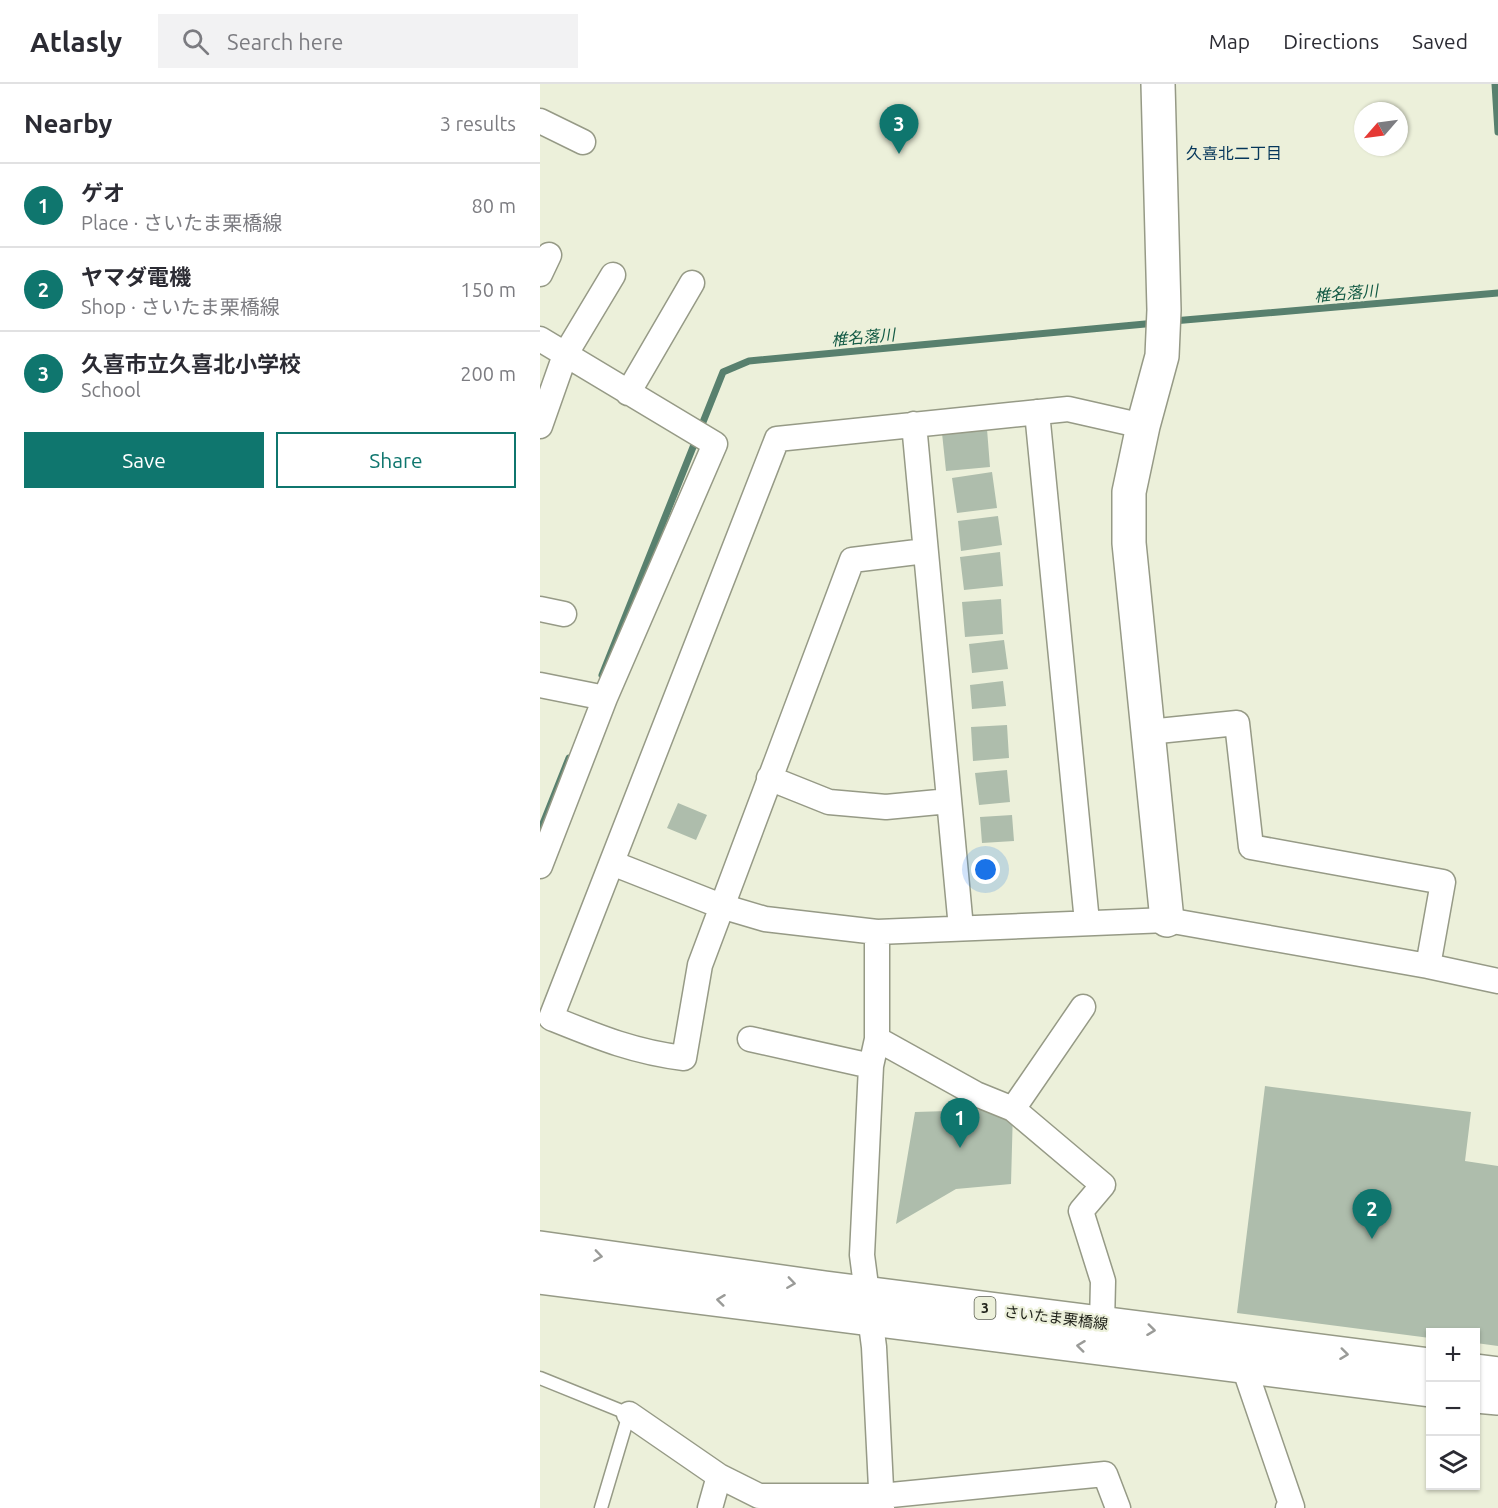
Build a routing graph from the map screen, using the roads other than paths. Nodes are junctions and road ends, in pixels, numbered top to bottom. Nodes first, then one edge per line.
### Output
1 (1158, 84) edge
2 (540, 120) edge
3 (583, 142) dead end
4 (613, 275) dead end
5 (692, 283) dead end
6 (540, 339) edge
7 (565, 355) junction
8 (628, 393) junction
9 (1037, 412) junction
10 (914, 424) junction
11 (540, 426) edge
12 (1143, 426) junction
13 (925, 551) junction
14 (540, 609) edge
15 (564, 614) dead end
16 (540, 685) edge
17 (605, 698) junction
18 (1148, 732) junction
19 (769, 778) junction
20 (949, 801) junction
21 (612, 863) junction
22 (540, 866) edge
23 (721, 906) junction
24 (1167, 920) junction
25 (1087, 922) junction
26 (961, 928) junction
27 (877, 932) junction
28 (1428, 966) junction
29 (1498, 981) edge
30 (1083, 1006) dead end
31 (750, 1039) dead end
32 (877, 1039) junction
33 (871, 1066) junction
34 (1012, 1109) junction
35 (540, 1248) edge
36 (540, 1277) edge
37 (869, 1306) junction
38 (1102, 1324) junction
39 (1426, 1364) edge
40 (1244, 1366) junction
41 (1480, 1372) edge
42 (1498, 1374) edge
43 (540, 1378) edge
44 (1426, 1389) edge
45 (1480, 1396) edge
46 (1498, 1398) edge
47 (629, 1414) junction
48 (719, 1476) junction
49 (881, 1502) edge
50 (602, 1508) edge
51 (710, 1508) edge
52 (1118, 1508) edge
53 (1288, 1508) edge

1 - 12 main road
2 - 3 street
4 - 7 street
5 - 8 street
6 - 7 street
7 - 8 street
7 - 11 street
8 - 17 street
9 - 10 street
9 - 12 street
9 - 25 street
10 - 13 street
10 - 21 street
12 - 18 main road
13 - 19 street
13 - 20 street
14 - 15 street
16 - 17 street
17 - 22 street
18 - 24 main road
18 - 28 street
19 - 20 street
19 - 23 street
20 - 26 street
21 - 23 street
21 - 23 street
23 - 27 street
24 - 25 street
24 - 28 street
25 - 26 street
26 - 27 street
27 - 32 street
28 - 29 street
30 - 34 street
31 - 33 street
32 - 33 street
32 - 34 street
33 - 37 street
34 - 38 street
35 -> 37 main road, さいたま栗橋線 / 3
37 -> 36 main road, さいたま栗橋線 / 3
37 - 38 main road, さいたま栗橋線 / 3
40 -> 37 main road, さいたま栗橋線 / 3
37 - 49 street
38 -> 39 main road, さいたま栗橋線 / 3
40 - 44 main road, さいたま栗橋線 / 3
40 - 53 street
41 - 42 main road
43 - 47 lane
45 - 46 main road
47 - 48 street
47 - 50 lane
48 - 49 street
48 - 51 street
49 - 52 street

